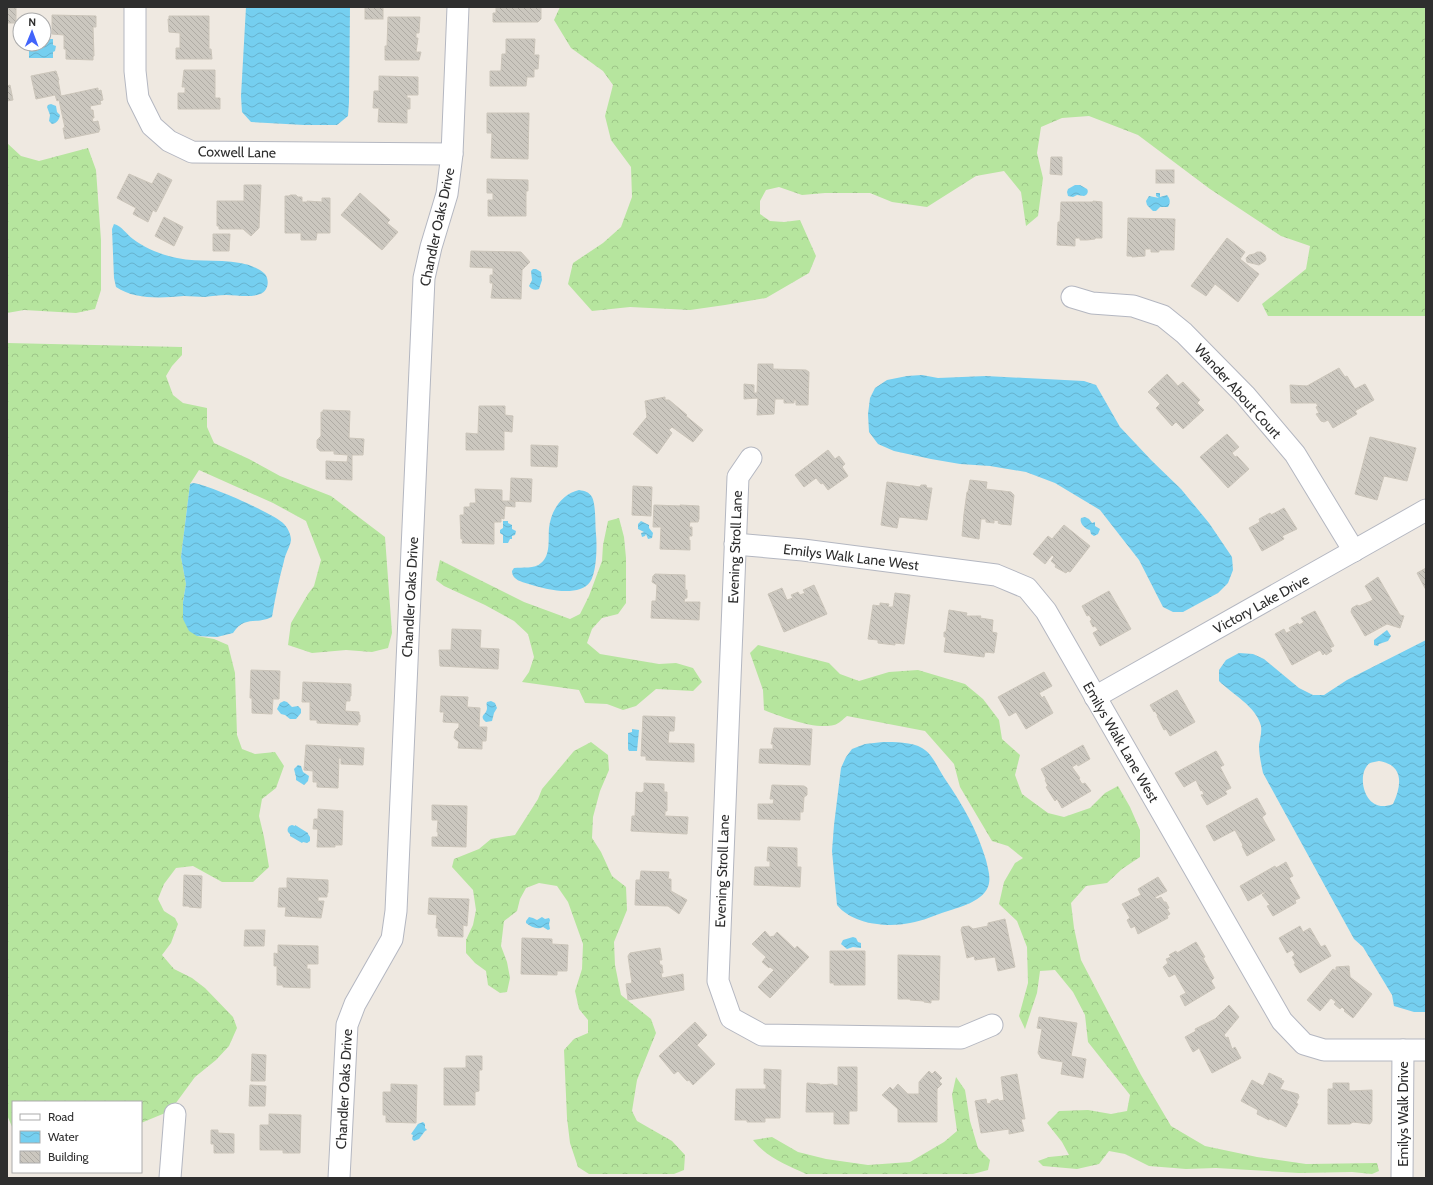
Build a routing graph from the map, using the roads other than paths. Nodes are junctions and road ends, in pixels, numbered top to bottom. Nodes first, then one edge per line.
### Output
1 (135, 7) edge
2 (458, 7) edge
3 (452, 154) junction
4 (1072, 297) dead end
5 (751, 458) dead end
6 (1426, 510) edge
7 (735, 544) junction
8 (1354, 551) junction
9 (1095, 697) junction
10 (992, 1025) dead end
11 (1403, 1050) junction
12 (1426, 1050) edge
13 (175, 1114) dead end
14 (170, 1178) edge
15 (339, 1178) edge
16 (1402, 1178) edge

1 - 3 street, Coxwell Lane
2 - 3 street, Chandler Oaks Drive
3 - 15 street, Chandler Oaks Drive
4 - 8 street, Wander About Court
5 - 7 street, Evening Stroll Lane
6 - 8 street, Victory Lake Drive
7 - 9 street, Emilys Walk Lane West
7 - 10 street, Evening Stroll Lane
8 - 9 street, Victory Lake Drive
9 - 11 street, Emilys Walk Lane West
11 - 12 street, Emilys Walk Lane West
11 - 16 street, Emilys Walk Drive
13 - 14 street

